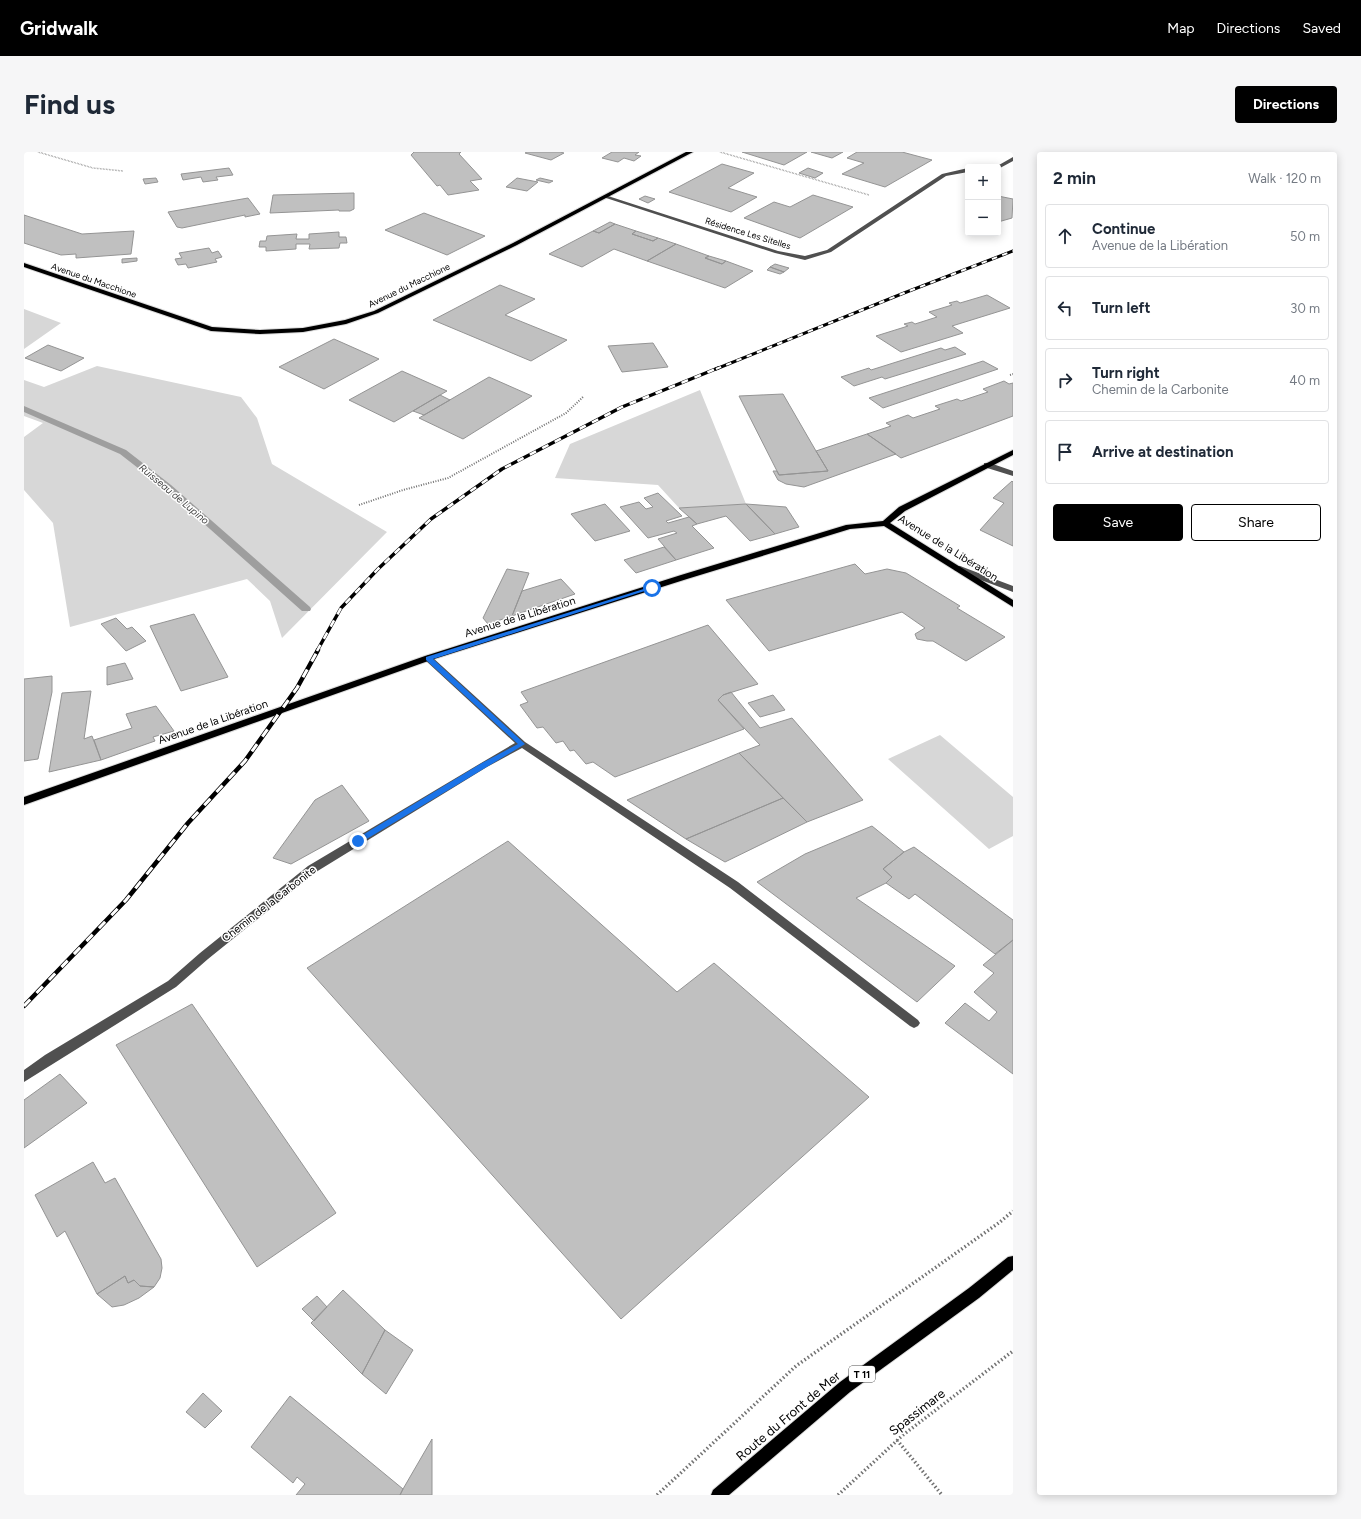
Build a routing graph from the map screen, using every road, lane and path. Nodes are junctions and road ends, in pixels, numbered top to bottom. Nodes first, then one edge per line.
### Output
1 (38, 152) edge
2 (690, 152) edge
3 (720, 152) edge
4 (1013, 159) edge
5 (1001, 165) edge
6 (965, 171) edge
7 (123, 172) dead end
8 (606, 197) junction
9 (900, 204) junction
10 (24, 265) edge
11 (1013, 374) edge
12 (1010, 375) dead end
13 (584, 397) dead end
14 (1013, 452) edge
15 (987, 465) junction
16 (1013, 474) edge
17 (359, 505) dead end
18 (885, 523) junction
19 (953, 566) junction
20 (1013, 588) edge
21 (1013, 604) edge
22 (428, 658) junction
23 (522, 744) junction
24 (24, 801) edge
25 (914, 1023) dead end
26 (24, 1076) edge
27 (1013, 1211) edge
28 (1013, 1262) edge
29 (1013, 1351) edge
30 (897, 1440) junction
31 (657, 1495) edge
32 (718, 1495) edge
33 (838, 1495) edge
34 (942, 1495) edge

1 - 7 path
2 - 8 main road, Avenue du Macchione
3 - 9 path
4 - 5 street
6 - 9 street, Résidence Les Sitelles
8 - 9 street, Résidence Les Sitelles
8 - 10 main road, Avenue du Macchione
11 - 12 path
13 - 17 path
14 - 15 main road
15 - 16 street
15 - 18 main road
18 - 19 main road, Avenue de la Libération
18 - 22 main road, Avenue de la Libération
19 - 20 street
19 - 21 main road, Avenue de la Libération
22 - 23 street
22 - 24 main road, Avenue de la Libération
23 - 25 street
23 - 26 street, Chemin de la Carbonite
27 - 31 path
28 - 32 main road, Route du Front de Mer / T 11
29 - 30 path, Spassimare
30 - 33 path, Spassimare
30 - 34 path

